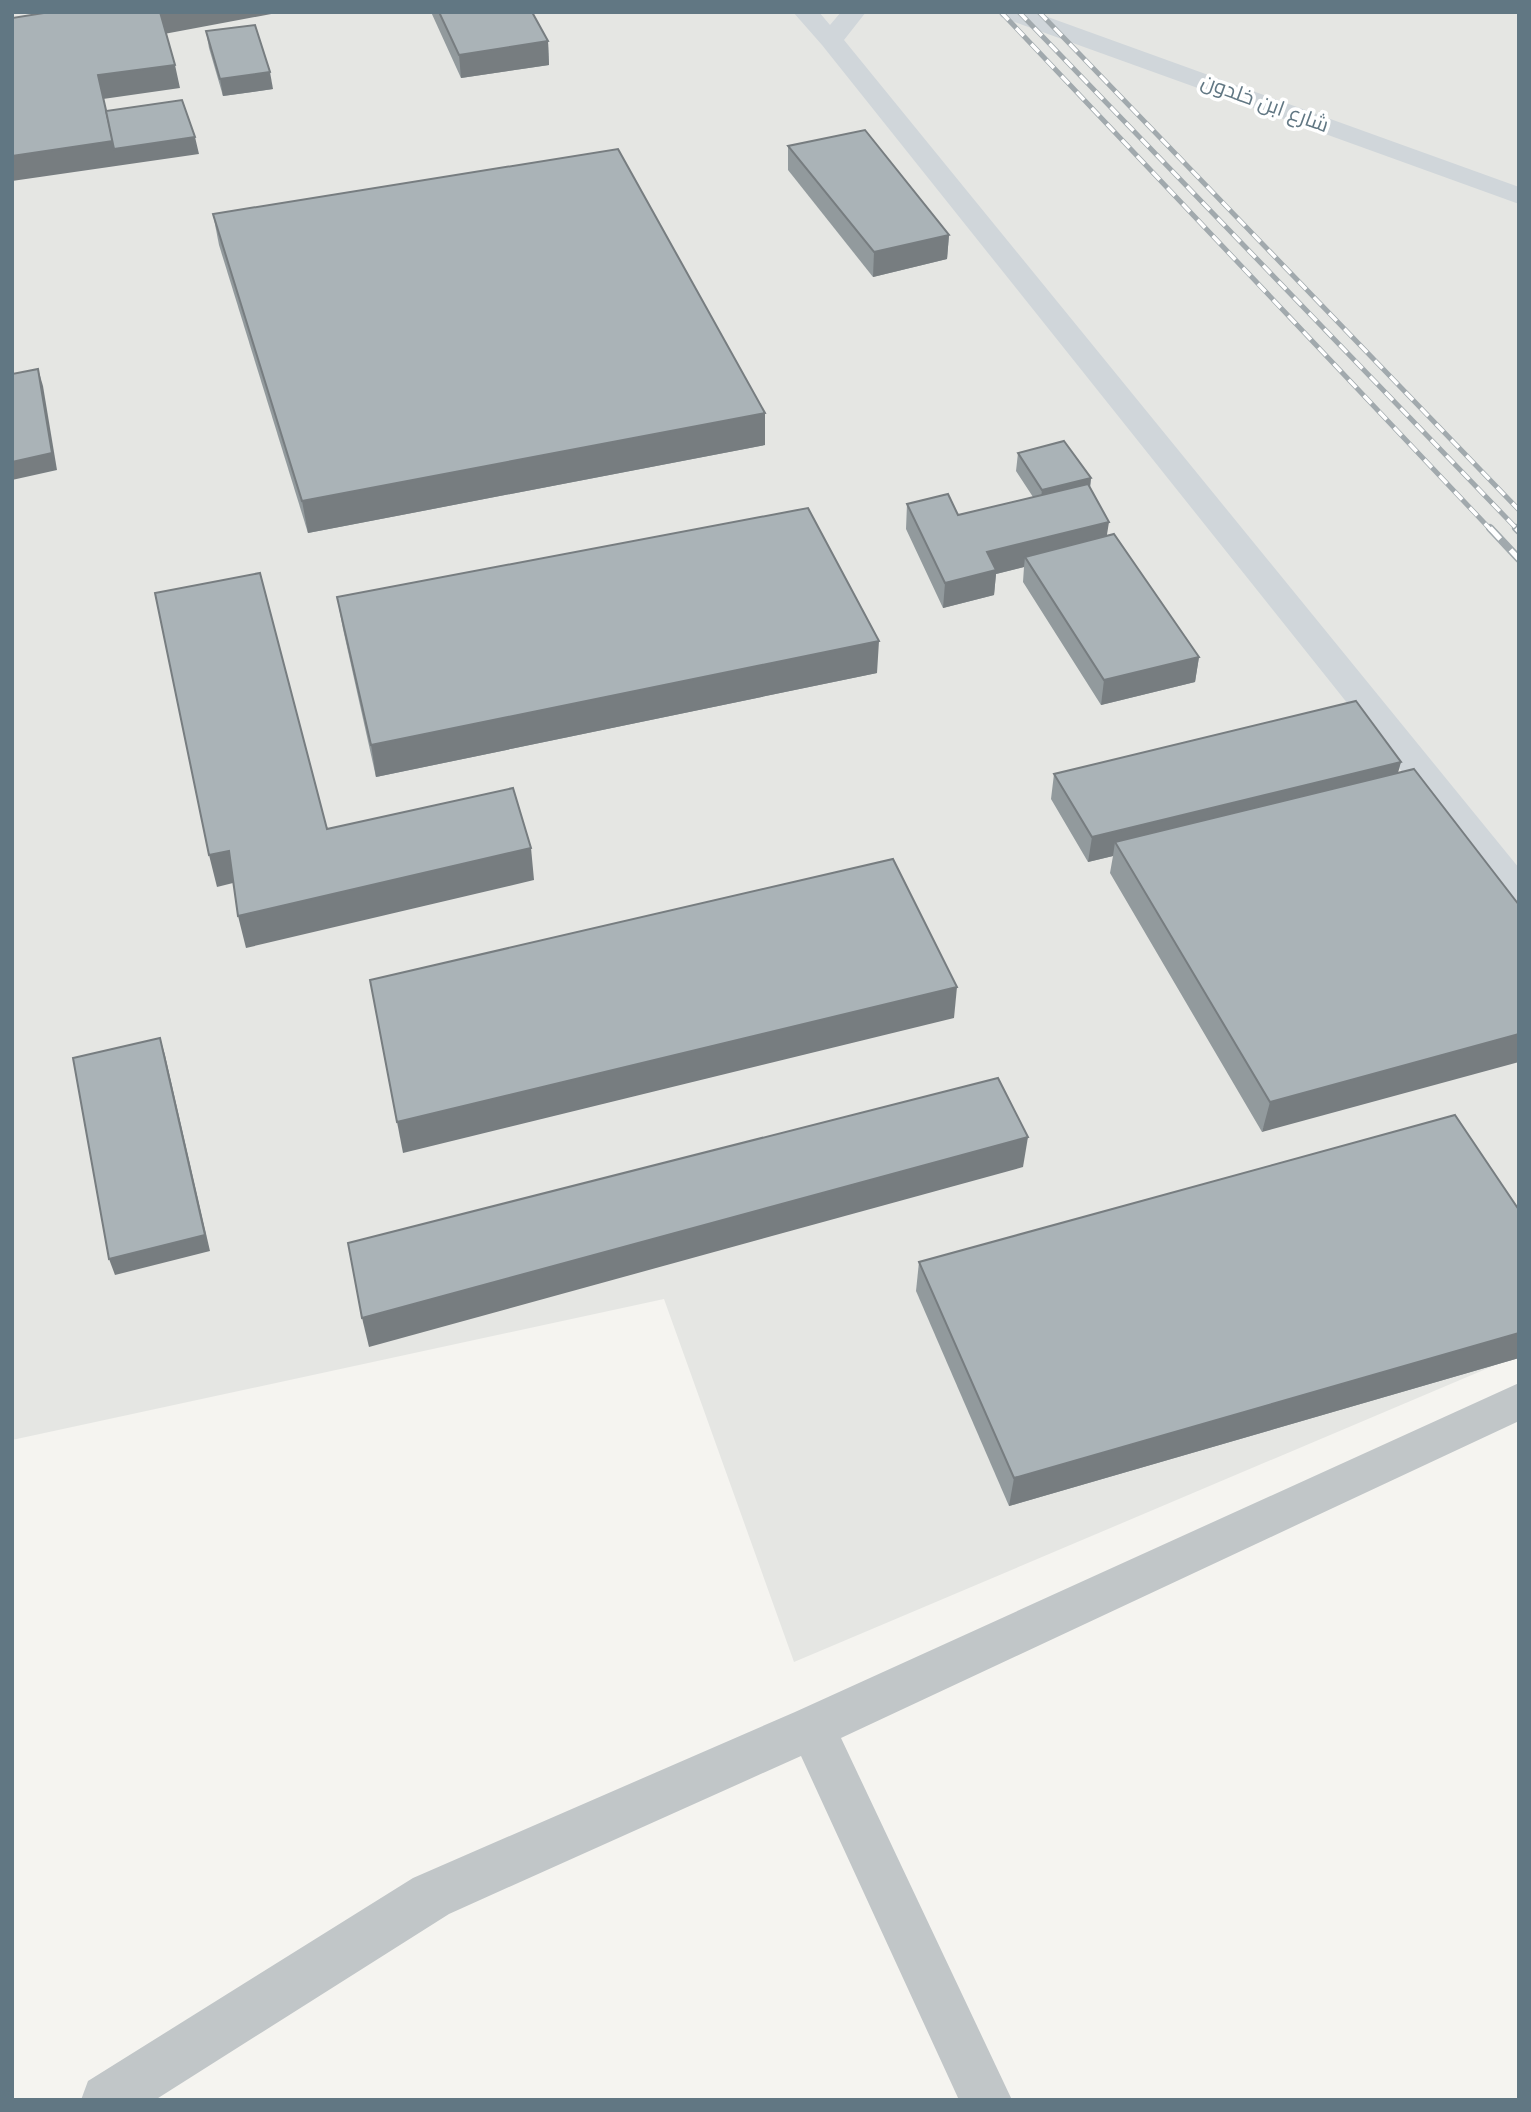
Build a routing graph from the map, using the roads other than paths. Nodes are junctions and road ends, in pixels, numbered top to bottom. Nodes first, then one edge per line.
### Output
1 (804, 12) edge
2 (854, 12) edge
3 (1010, 12) edge
4 (832, 26) edge
5 (1519, 196) edge
6 (1519, 893) edge
7 (1519, 1401) edge
8 (812, 1728) junction
9 (107, 2100) edge
10 (986, 2100) edge

1 - 4 main road
2 - 4 main road
3 - 5 main road, شارع ابن خلدون
4 - 6 main road
7 - 8 street
8 - 9 street
8 - 10 street

